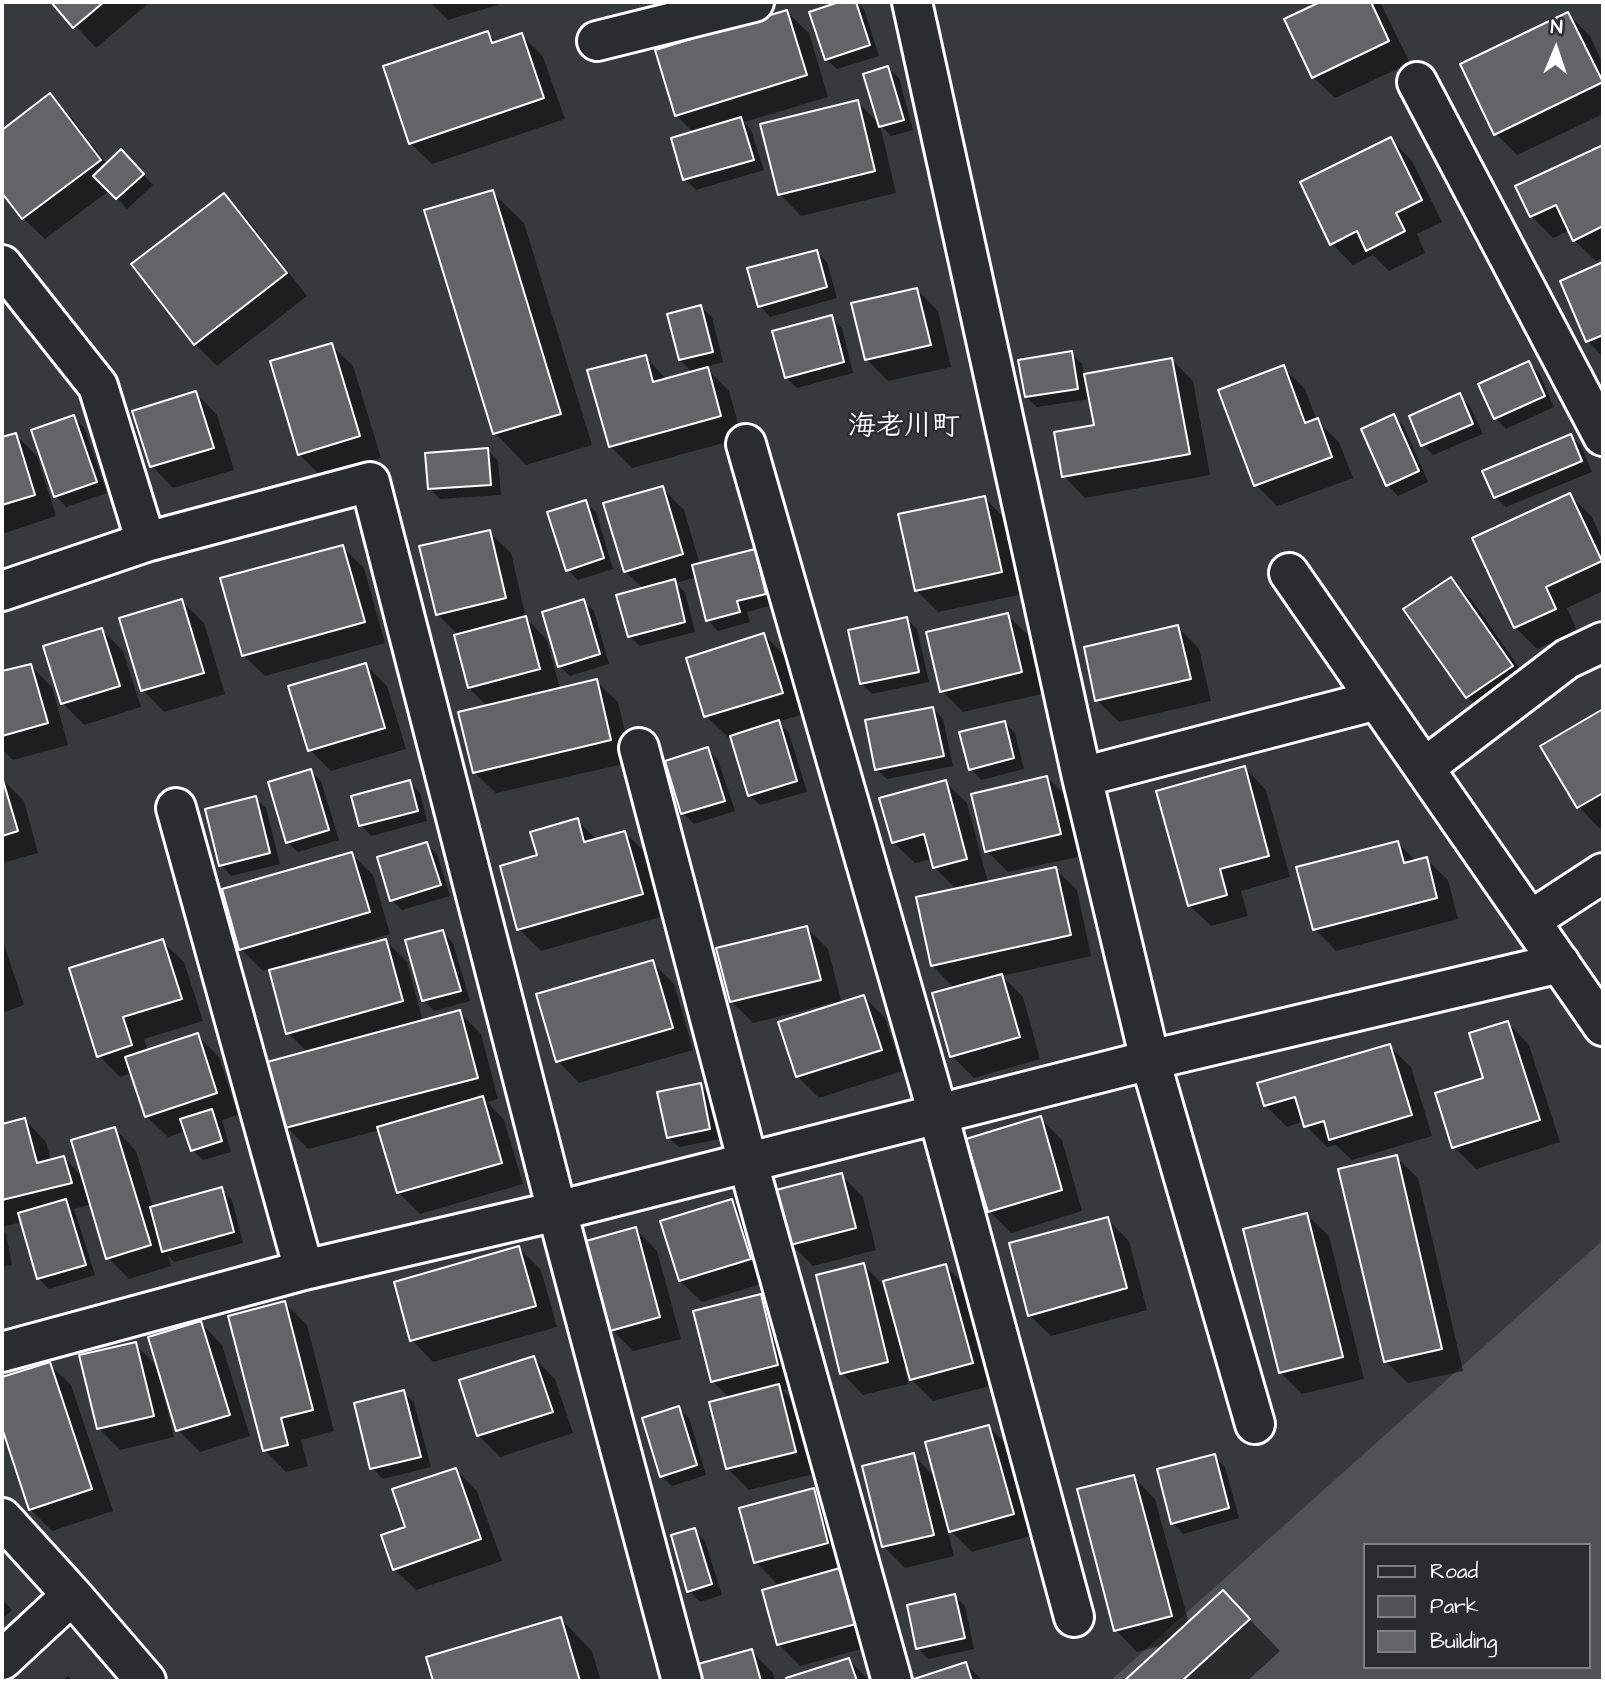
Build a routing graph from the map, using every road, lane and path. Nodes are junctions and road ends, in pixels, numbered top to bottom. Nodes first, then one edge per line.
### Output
1 (754, 2) edge
2 (912, 2) edge
3 (597, 41) dead end
4 (1417, 82) dead end
5 (2, 265) edge
6 (1603, 436) edge
7 (746, 444) dead end
8 (145, 542) junction
9 (1289, 573) dead end
10 (2, 591) edge
11 (1603, 642) edge
12 (1377, 700) junction
13 (639, 748) dead end
14 (1424, 768) junction
15 (1082, 777) junction
16 (176, 808) dead end
17 (1603, 873) edge
18 (1531, 920) junction
19 (1560, 962) junction
20 (1603, 1026) edge
21 (1150, 1060) junction
22 (938, 1114) junction
23 (748, 1163) junction
24 (557, 1211) junction
25 (304, 1270) junction
26 (2, 1352) edge
27 (1255, 1424) dead end
28 (2, 1518) edge
29 (72, 1595) junction
30 (1074, 1617) dead end
31 (2, 1660) edge
32 (146, 1681) edge
33 (682, 1681) edge
34 (892, 1681) edge

1 - 3 street
2 - 15 street
4 - 6 street
5 - 8 street
7 - 22 street
8 - 10 street
8 - 24 street
9 - 12 street
11 - 14 street
12 - 14 street
12 - 15 street
13 - 23 street
14 - 18 street
15 - 21 street
16 - 25 street
17 - 18 street
18 - 19 street
19 - 20 street
19 - 21 street
21 - 22 street
21 - 27 street
22 - 23 street
22 - 30 street
23 - 24 street
23 - 34 street
24 - 25 street
24 - 33 street
25 - 26 street
28 - 29 street
29 - 31 street
29 - 32 street

